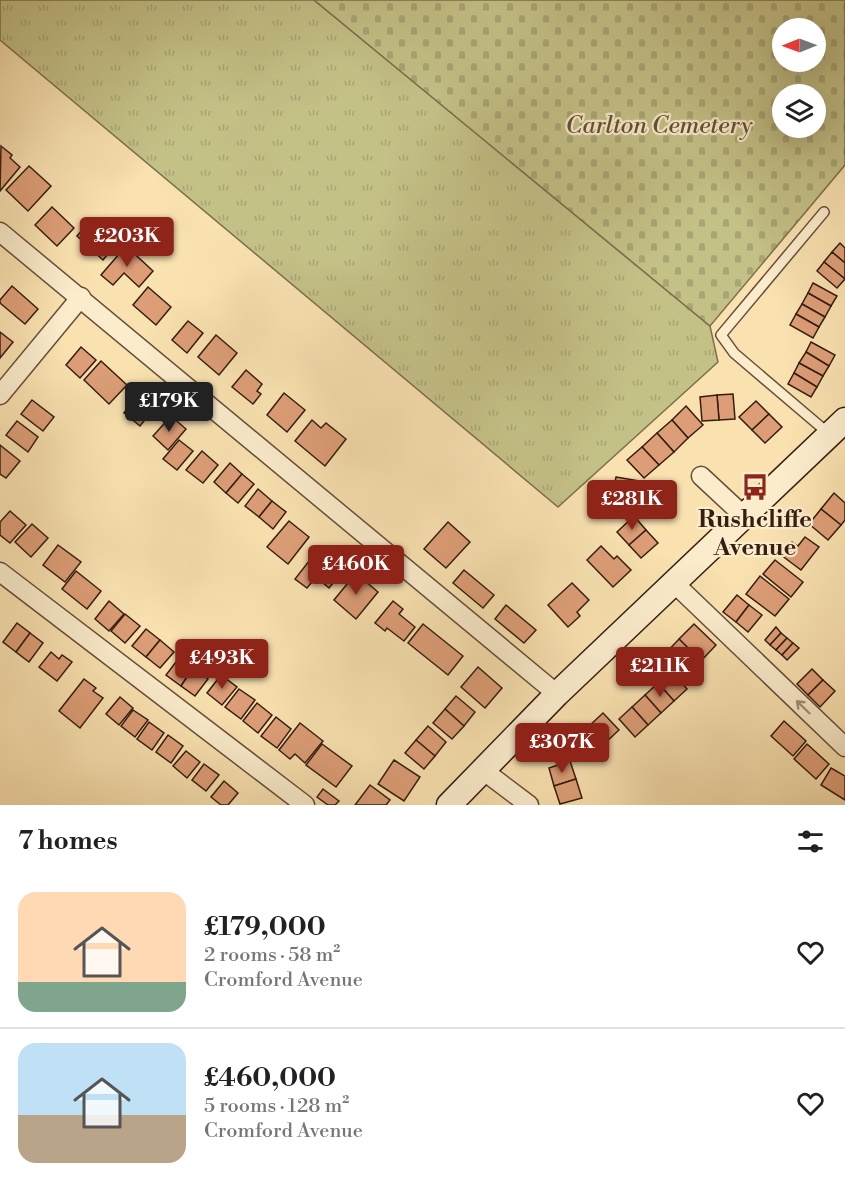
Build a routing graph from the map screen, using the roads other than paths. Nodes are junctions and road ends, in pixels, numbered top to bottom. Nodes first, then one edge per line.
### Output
1 (824, 212) dead end
2 (0, 232) edge
3 (81, 297) junction
4 (0, 395) edge
5 (837, 428) edge
6 (700, 477) dead end
7 (744, 516) junction
8 (0, 572) edge
9 (674, 583) junction
10 (557, 694) junction
11 (845, 747) edge
12 (484, 771) junction
13 (305, 805) edge
14 (449, 805) edge
15 (530, 805) edge

1 - 5 lane
2 - 3 street
3 - 4 street
3 - 10 street
5 - 7 street
6 - 7 street
7 - 9 street
8 - 13 street
9 - 10 street
11 -> 9 street
10 - 12 street
12 - 14 street
12 - 15 street

